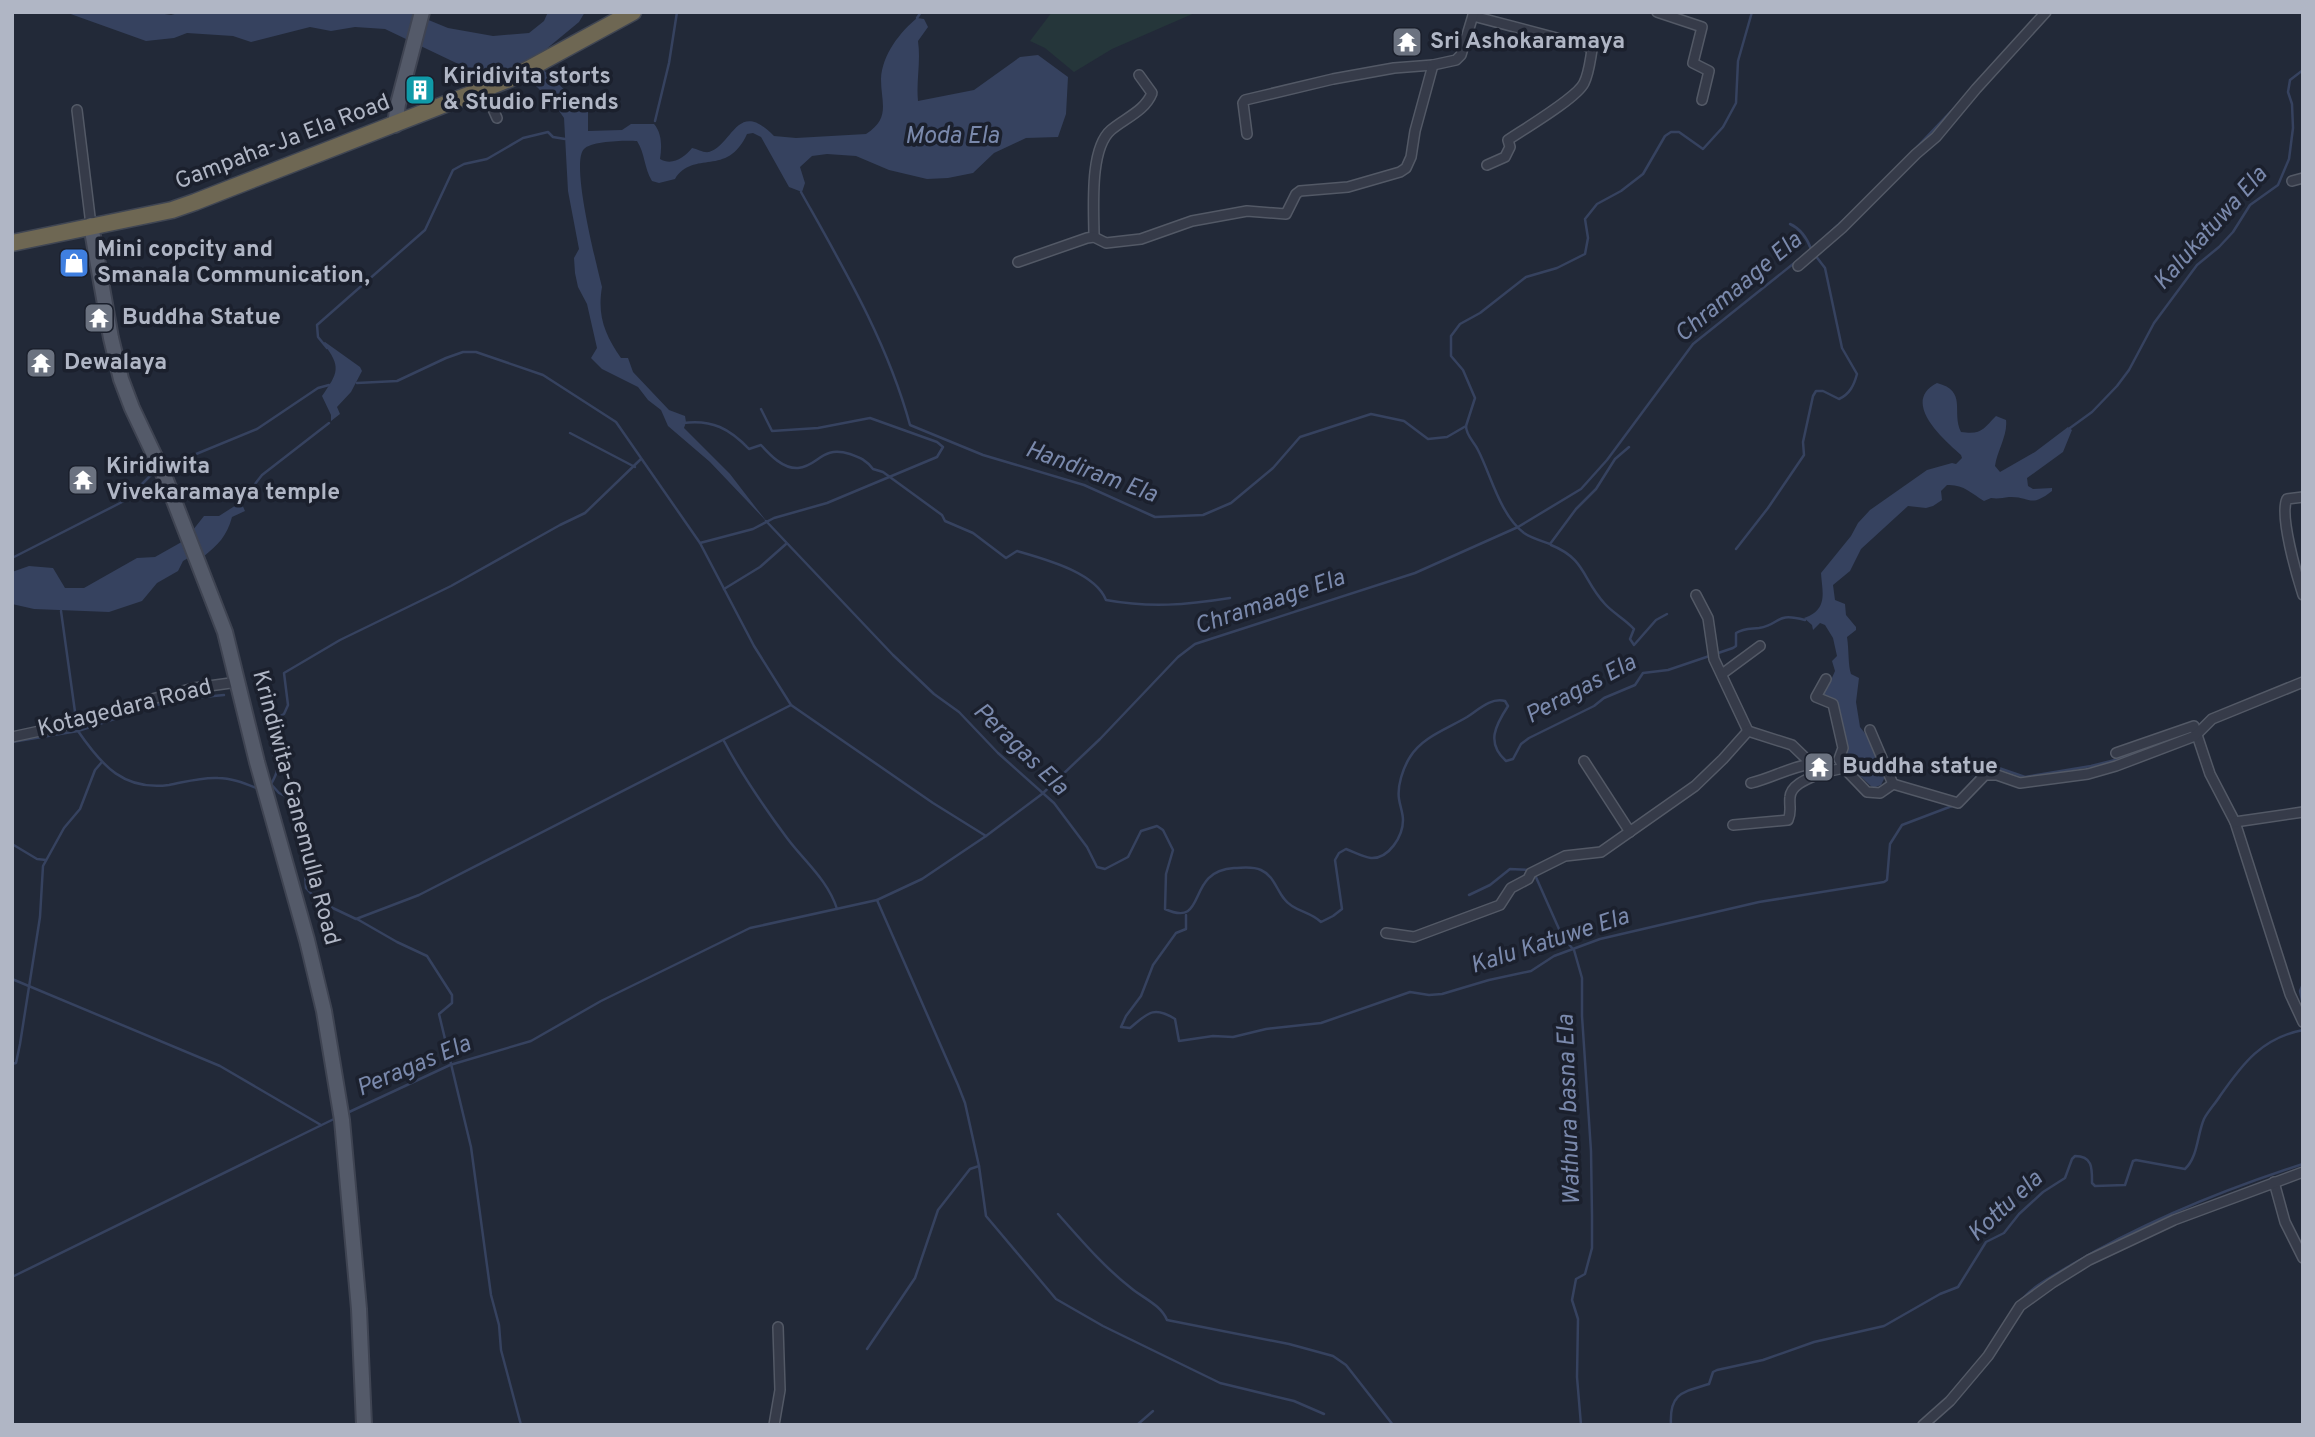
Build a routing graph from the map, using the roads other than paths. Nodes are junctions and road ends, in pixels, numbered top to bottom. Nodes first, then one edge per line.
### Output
1 (422, 12) edge
2 (633, 12) edge
3 (1657, 12) edge
4 (2046, 12) edge
5 (1474, 14) edge
6 (1433, 65) junction
7 (1139, 75) dead end
8 (484, 89) junction
9 (1702, 100) dead end
10 (77, 110) dead end
11 (497, 118) dead end
12 (395, 125) junction
13 (1247, 134) dead end
14 (1487, 165) dead end
15 (2303, 178) edge
16 (2292, 181) dead end
17 (91, 225) junction
18 (1094, 237) junction
19 (12, 243) edge
20 (1018, 262) dead end
21 (1798, 266) dead end
22 (2303, 497) edge
23 (1696, 595) dead end
24 (2303, 595) edge
25 (1760, 646) dead end
26 (1722, 674) junction
27 (1826, 678) dead end
28 (239, 682) junction
29 (2303, 682) edge
30 (1870, 730) dead end
31 (1748, 731) junction
32 (2197, 733) junction
33 (12, 737) edge
34 (2116, 753) dead end
35 (1584, 761) dead end
36 (1811, 764) junction
37 (1844, 768) junction
38 (1821, 773) junction
39 (1751, 783) dead end
40 (1893, 784) junction
41 (2303, 812) edge
42 (2235, 822) junction
43 (1733, 825) dead end
44 (1630, 832) junction
45 (1386, 933) dead end
46 (2303, 1022) edge
47 (2303, 1172) edge
48 (2274, 1182) junction
49 (2303, 1258) edge
50 (778, 1327) dead end
51 (364, 1425) edge
52 (774, 1425) edge
53 (1923, 1425) edge

1 - 12 main road
2 - 8 highway, Gampaha-Ja Ela Road
3 - 9 street
4 - 21 street
5 - 6 street
5 - 14 street
6 - 13 street
6 - 18 street
7 - 18 street
8 - 11 street
8 - 12 highway, Gampaha-Ja Ela Road
10 - 17 street
12 - 17 highway, Gampaha-Ja Ela Road
15 - 16 street
17 - 19 highway, Gampaha-Ja Ela Road
17 - 28 main road, Krindiwita-Ganemulla Road
18 - 20 street
22 - 24 street
23 - 26 street
25 - 26 street
26 - 31 street
27 - 37 street
28 - 33 street, Kotagedara Road
28 - 51 main road, Krindiwita-Ganemulla Road
29 - 32 street
30 - 40 street
31 - 36 street
31 - 44 street
32 - 34 street
32 - 40 street
32 - 42 street
35 - 44 street
36 - 38 street
36 - 39 street
37 - 38 street
37 - 40 street
38 - 43 street
41 - 42 street
42 - 46 street
44 - 45 street
47 - 48 street
48 - 49 street
48 - 53 street
50 - 52 street

